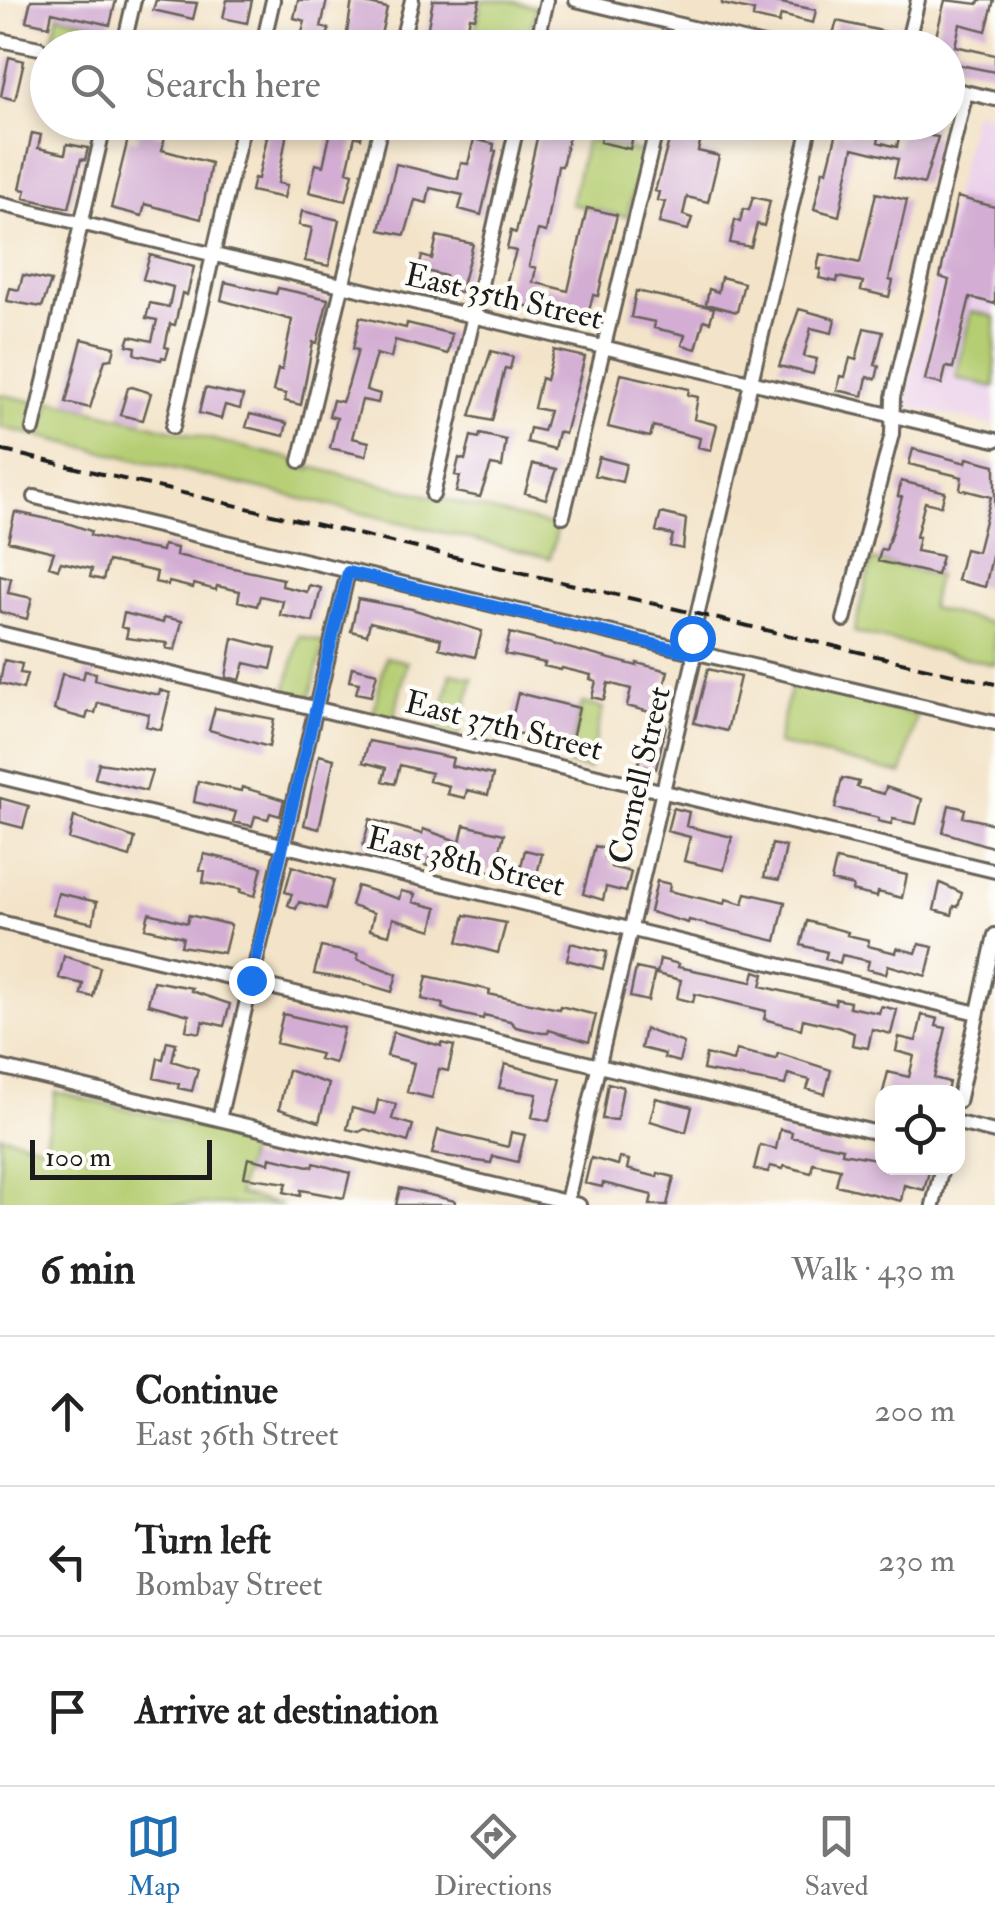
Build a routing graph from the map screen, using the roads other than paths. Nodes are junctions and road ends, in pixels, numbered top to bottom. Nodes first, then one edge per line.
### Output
1 (134, 0) edge
2 (273, 0) edge
3 (412, 0) edge
4 (547, 0) edge
5 (576, 0) edge
6 (918, 0) edge
7 (591, 2) edge
8 (680, 25) junction
9 (127, 30) edge
10 (266, 30) edge
11 (404, 30) edge
12 (540, 30) edge
13 (679, 30) edge
14 (701, 30) edge
15 (910, 30) edge
16 (0, 40) edge
17 (30, 46) edge
18 (966, 92) joint
19 (965, 96) edge
20 (995, 99) edge
21 (102, 140) edge
22 (240, 140) edge
23 (378, 140) edge
24 (514, 140) edge
25 (654, 140) edge
26 (806, 140) edge
27 (955, 140) edge
28 (0, 204) edge
29 (82, 224) junction
30 (213, 255) junction
31 (343, 286) junction
32 (474, 317) junction
33 (606, 348) junction
34 (748, 382) junction
35 (893, 417) junction
36 (173, 426) dead end
37 (33, 430) dead end
38 (995, 440) edge
39 (300, 461) dead end
40 (433, 495) dead end
41 (35, 497) dead end
42 (563, 516) dead end
43 (348, 572) junction
44 (844, 620) dead end
45 (0, 634) edge
46 (692, 653) junction
47 (318, 709) junction
48 (995, 723) edge
49 (0, 777) edge
50 (664, 792) junction
51 (282, 844) junction
52 (995, 871) edge
53 (0, 922) edge
54 (630, 929) junction
55 (995, 935) edge
56 (992, 959) edge
57 (251, 980) junction
58 (978, 1013) junction
59 (598, 1066) junction
60 (0, 1067) edge
61 (962, 1085) edge
62 (219, 1120) junction
63 (965, 1125) edge
64 (875, 1132) edge
65 (995, 1132) edge
66 (940, 1175) edge
67 (571, 1204) edge
68 (934, 1205) edge

1 - 9 street
2 - 10 street
3 - 11 street
4 - 12 street
5 - 7 street
6 - 15 street
7 - 8 street
8 - 13 street
8 - 14 street
16 - 17 street
18 - 19 street
18 - 20 street
21 - 29 street
22 - 30 street
23 - 31 street
24 - 32 street
25 - 33 street
26 - 34 street, Cornell Street
27 - 35 street
28 - 29 street, East 35th Street
29 - 30 street, East 35th Street
29 - 37 street
30 - 31 street, East 35th Street
30 - 36 street
31 - 32 street, East 35th Street
31 - 39 street
32 - 33 street, East 35th Street
32 - 40 street
33 - 34 street, East 35th Street
33 - 42 street
34 - 35 street, East 35th Street
34 - 46 street, Cornell Street
35 - 38 street, East 35th Street
35 - 44 street
41 - 43 street
43 - 46 street
43 - 47 street
45 - 47 street, East 37th Street
46 - 48 street
46 - 50 street, Cornell Street
47 - 50 street, East 37th Street
47 - 51 street
49 - 51 street, East 38th Street
50 - 52 street, East 37th Street
50 - 54 street, Cornell Street
51 - 54 street, East 38th Street
51 - 57 street
53 - 57 street
54 - 58 street, East 38th Street
54 - 59 street, Cornell Street
55 - 56 street
56 - 58 street
57 - 59 street
57 - 62 street
58 - 61 street
59 - 64 street
59 - 67 street, Cornell Street
60 - 62 street
62 - 67 street
63 - 65 street
66 - 68 street

